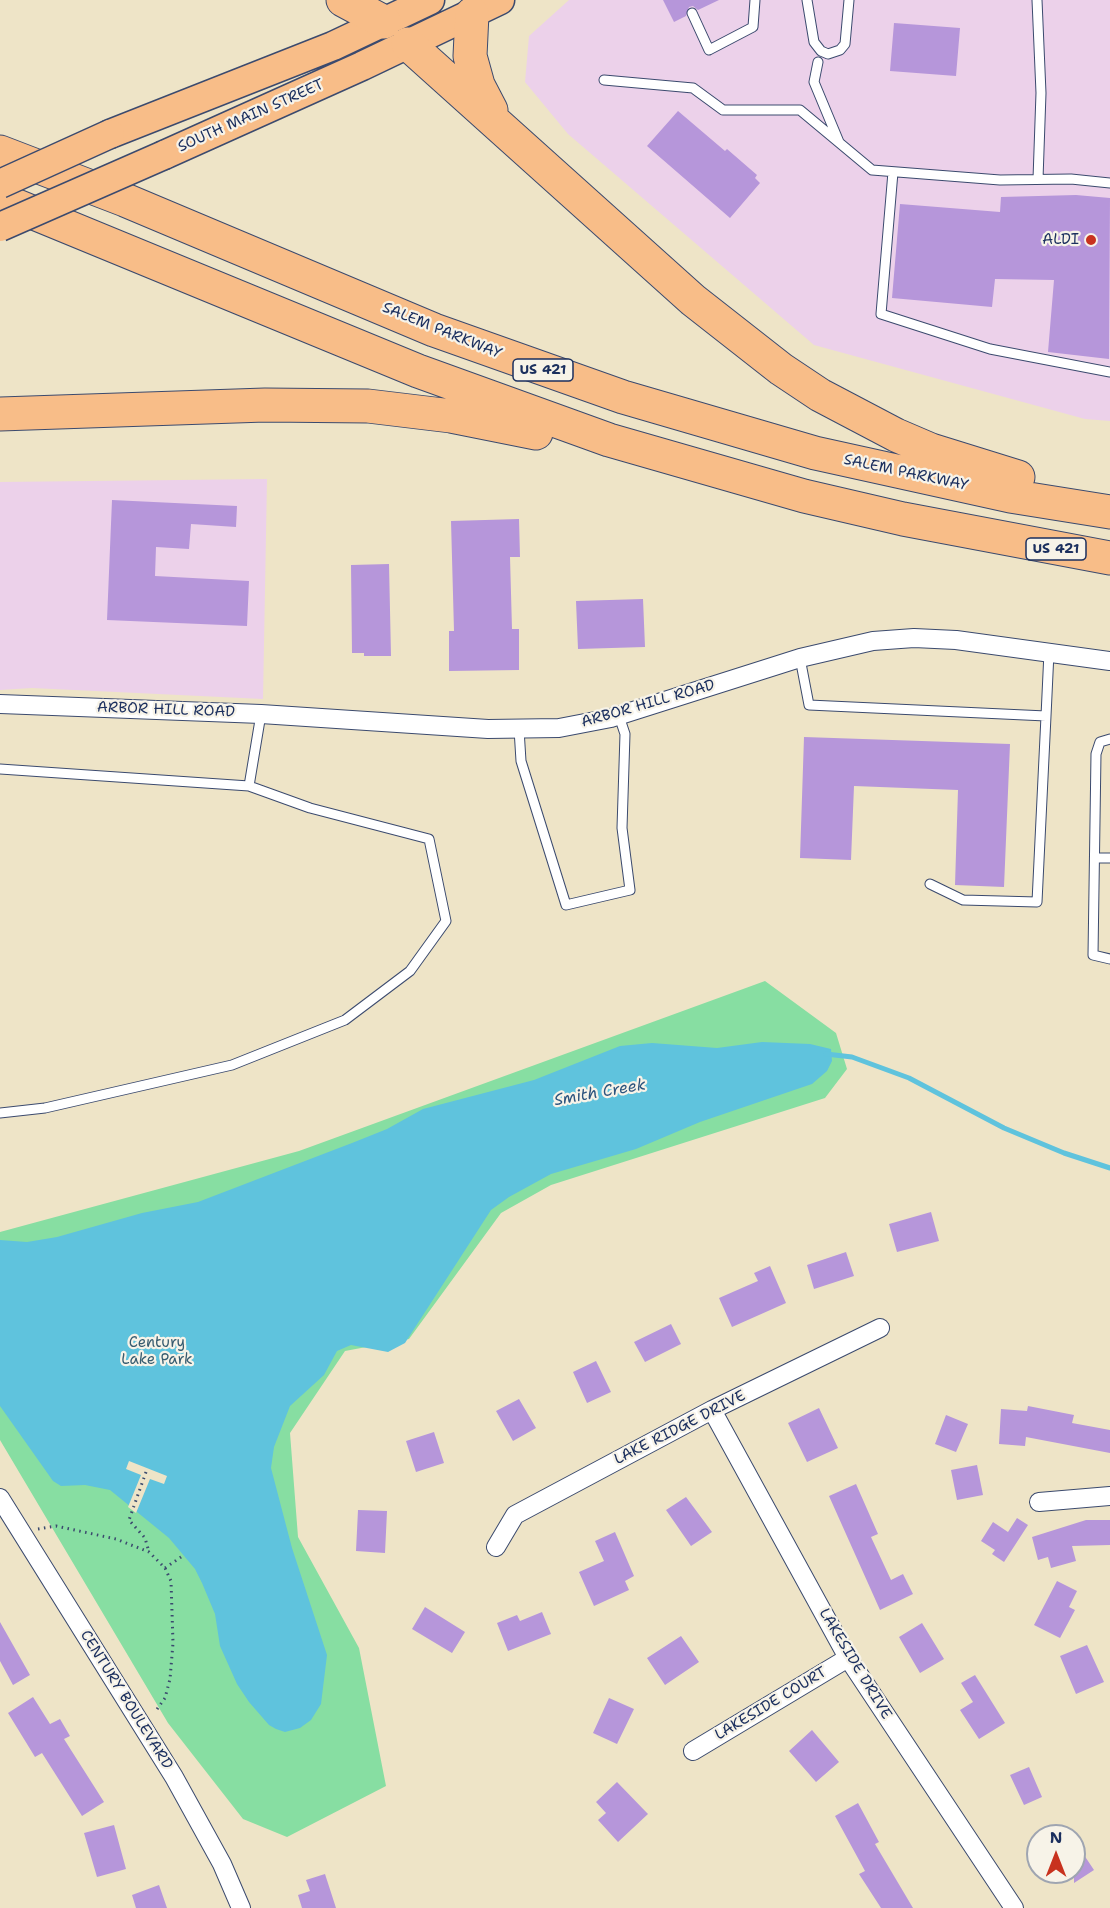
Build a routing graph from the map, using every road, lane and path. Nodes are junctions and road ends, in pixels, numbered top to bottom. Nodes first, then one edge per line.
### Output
1 (343, 0) edge
2 (430, 0) edge
3 (755, 0) edge
4 (807, 0) edge
5 (849, 0) edge
6 (1037, 0) edge
7 (486, 7) edge
8 (692, 13) dead end
9 (384, 22) junction
10 (408, 44) junction
11 (818, 62) dead end
12 (604, 80) dead end
13 (499, 125) junction
14 (840, 144) junction
15 (0, 152) edge
16 (893, 172) junction
17 (1038, 178) junction
18 (1110, 183) edge
19 (0, 184) edge
20 (0, 199) edge
21 (0, 227) edge
22 (1110, 372) edge
23 (0, 414) edge
24 (707, 470) junction
25 (1110, 501) edge
26 (1110, 512) edge
27 (1110, 558) edge
28 (1049, 652) junction
29 (800, 658) junction
30 (1110, 661) edge
31 (0, 704) edge
32 (261, 714) junction
33 (619, 716) junction
34 (1046, 716) junction
35 (519, 729) junction
36 (1110, 739) edge
37 (0, 769) edge
38 (249, 786) junction
39 (1095, 858) junction
40 (1110, 858) edge
41 (930, 884) dead end
42 (1110, 959) edge
43 (0, 1113) edge
44 (880, 1328) dead end
45 (712, 1410) junction
46 (146, 1472) dead end
47 (1110, 1496) edge
48 (0, 1498) edge
49 (1039, 1502) dead end
50 (22, 1534) junction
51 (496, 1547) dead end
52 (149, 1552) junction
53 (184, 1555) dead end
54 (165, 1568) junction
55 (848, 1658) junction
56 (143, 1728) junction
57 (693, 1750) dead end
58 (241, 1908) edge
59 (1014, 1908) edge

1 - 9 highway
2 - 9 main road, SOUTH MAIN STREET
3 - 8 lane
4 - 5 lane
6 - 17 lane
7 - 10 main road, SOUTH MAIN STREET
7 - 13 highway
9 - 10 main road
9 - 19 main road, SOUTH MAIN STREET, bridge
10 - 13 highway
10 - 21 main road, SOUTH MAIN STREET, bridge
11 - 14 lane
12 - 14 lane
13 - 25 highway
14 - 16 lane
15 - 26 highway, SALEM PARKWAY / US 421
16 - 17 lane
16 - 22 lane
17 - 18 lane
20 - 24 highway, US 421
23 - 24 highway
24 - 27 highway, US 421
28 - 29 street, ARBOR HILL ROAD
28 - 30 street, ARBOR HILL ROAD
28 - 34 lane
29 - 33 street, ARBOR HILL ROAD
29 - 34 lane
31 - 32 street, ARBOR HILL ROAD
32 - 35 street, ARBOR HILL ROAD
32 - 38 lane
33 - 35 street, ARBOR HILL ROAD
33 - 35 lane
34 - 41 lane
36 - 39 lane
37 - 38 lane
38 - 43 lane
39 - 40 lane
39 - 42 lane
44 - 45 street, LAKE RIDGE DRIVE
45 - 51 street, LAKE RIDGE DRIVE
45 - 55 street, LAKESIDE DRIVE
46 - 52 path
47 - 49 street
48 - 50 street, CENTURY BOULEVARD
50 - 52 path
50 - 56 street, CENTURY BOULEVARD
52 - 54 path
53 - 54 path
54 - 56 path
55 - 57 street, LAKESIDE COURT
55 - 59 street, LAKESIDE DRIVE
56 - 58 street, CENTURY BOULEVARD

